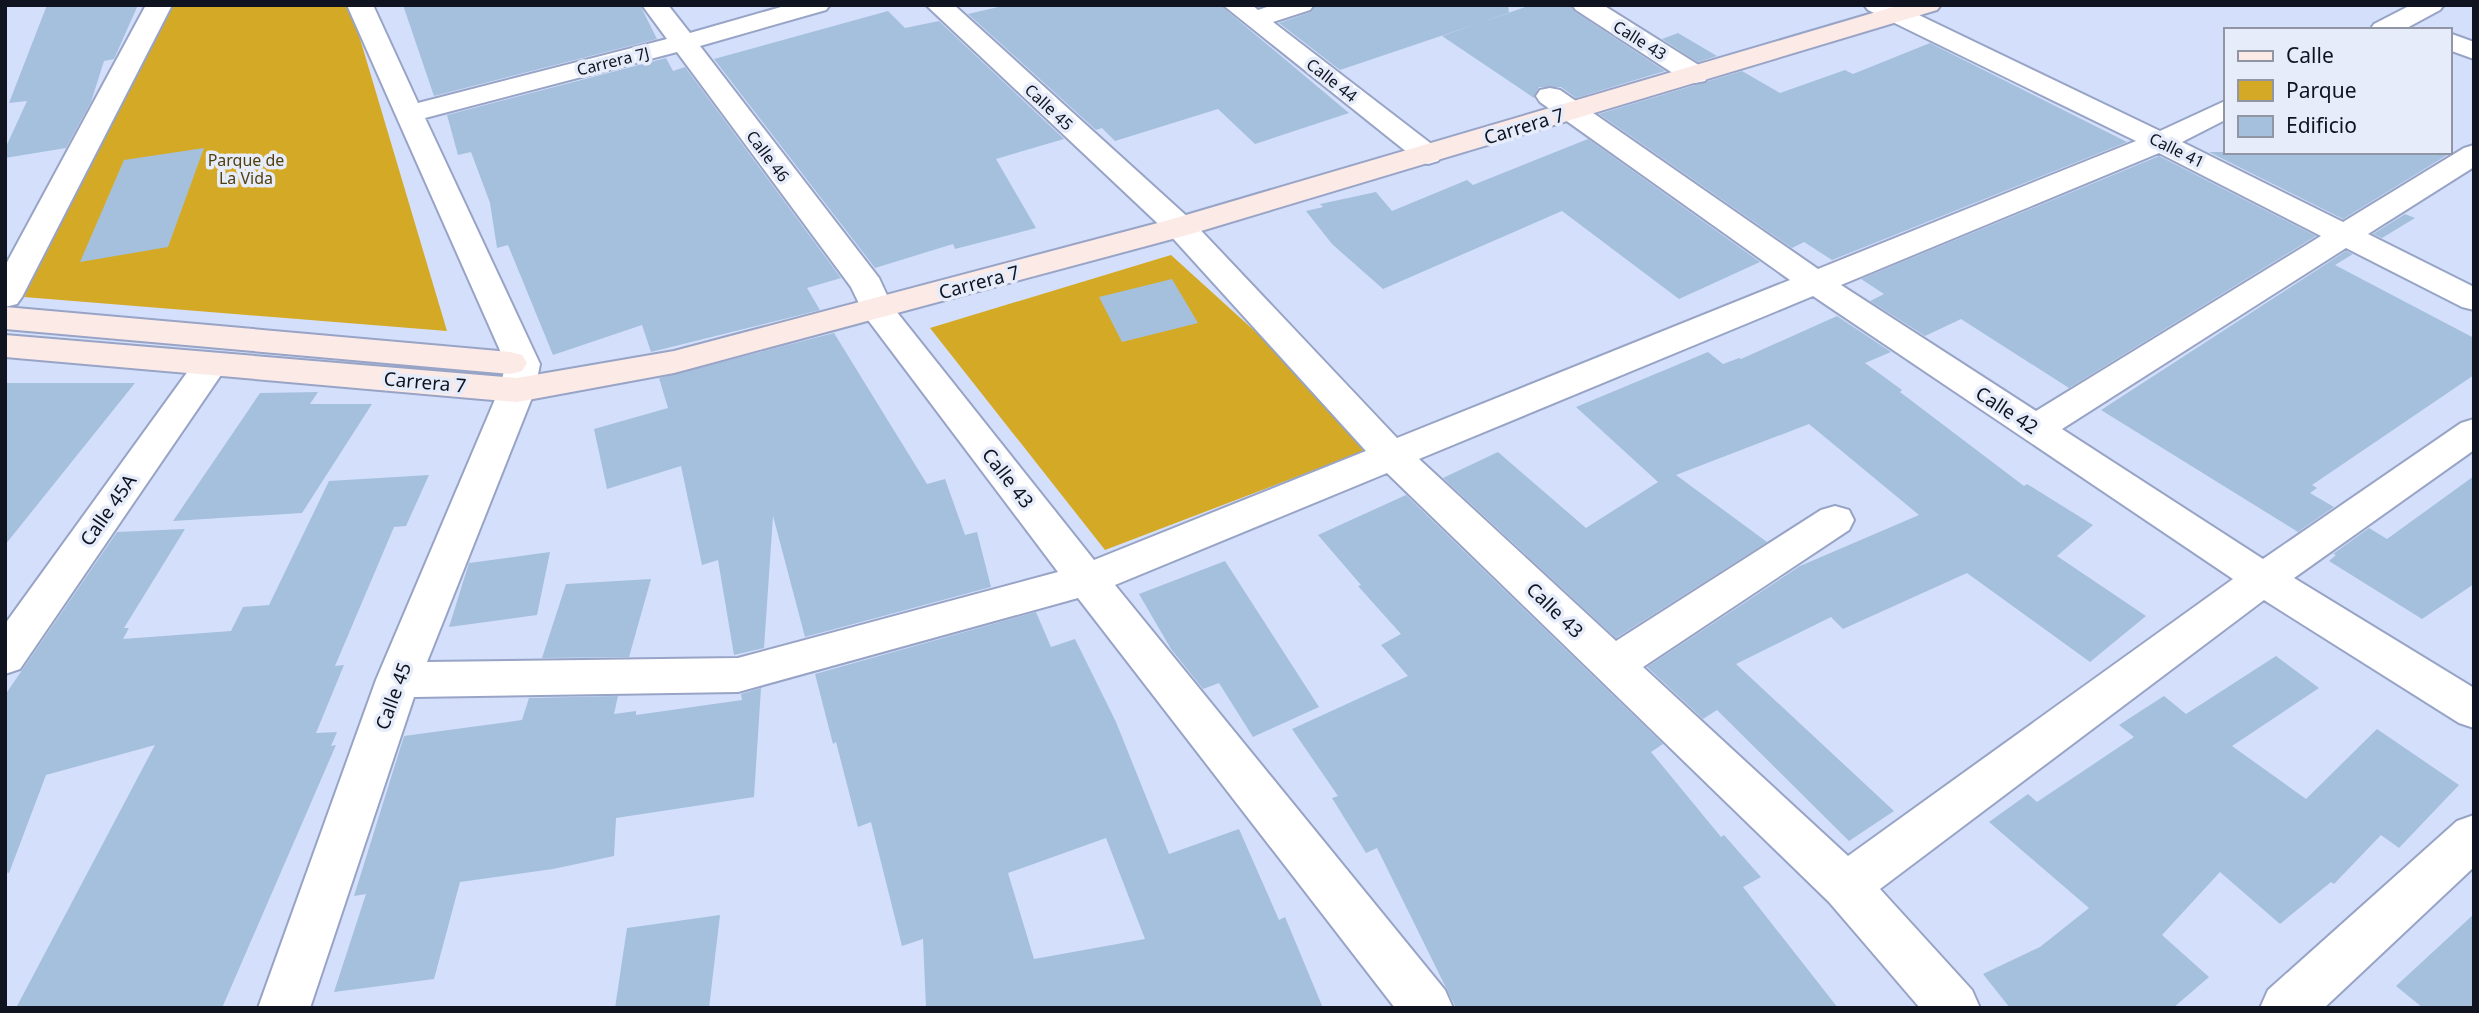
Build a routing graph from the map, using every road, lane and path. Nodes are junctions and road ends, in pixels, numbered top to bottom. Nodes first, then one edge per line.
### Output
1 (159, 5) edge
2 (360, 5) edge
3 (655, 5) edge
4 (817, 5) edge
5 (939, 5) edge
6 (1301, 5) edge
7 (1585, 5) edge
8 (1854, 5) edge
9 (1928, 5) edge
10 (2431, 5) edge
11 (1887, 10) edge
12 (1245, 12) edge
13 (2403, 27) edge
14 (2451, 42) edge
15 (683, 43) junction
16 (2474, 51) edge
17 (1683, 67) junction
18 (1561, 104) junction
19 (2224, 110) edge
20 (408, 114) junction
21 (2160, 142) junction
22 (1418, 147) junction
23 (2474, 154) edge
24 (1170, 218) junction
25 (2343, 234) junction
26 (1814, 282) junction
27 (5, 297) edge
28 (872, 297) junction
29 (2474, 300) edge
30 (5, 318) edge
31 (5, 346) edge
32 (211, 364) junction
33 (520, 377) junction
34 (2035, 429) junction
35 (2474, 432) edge
36 (1392, 456) junction
37 (1835, 520) dead end
38 (2263, 579) junction
39 (1087, 580) junction
40 (5, 657) edge
41 (1613, 665) junction
42 (398, 680) junction
43 (2474, 710) edge
44 (2474, 836) edge
45 (1846, 886) junction
46 (284, 1008) edge
47 (1427, 1008) edge
48 (1954, 1008) edge
49 (2286, 1008) edge

1 - 27 street
2 - 20 street
3 - 15 street, Calle 46
4 - 15 street, Carrera 7J
5 - 24 street, Calle 45
6 - 12 street
7 - 17 street, Calle 43
8 - 17 street, Carrera 7
9 - 11 street, Carrera 7
10 - 13 street
11 - 17 street, Carrera 7
11 - 21 street, Calle 41
12 - 22 street, Calle 44
14 - 16 street
15 - 20 street, Carrera 7J
15 - 28 street, Calle 46
17 - 18 street, Carrera 7
18 - 22 street, Carrera 7
18 - 26 street, Calle 42
19 - 21 street
20 - 33 street
21 - 25 street, Calle 41
21 - 26 street
22 - 24 street, Carrera 7
23 - 25 street
24 - 28 street, Carrera 7
24 - 36 street, Calle 43
25 - 29 street, Calle 41
25 - 34 street
26 - 34 street, Calle 42
26 - 36 street
28 - 33 street, Carrera 7
28 - 39 street, Calle 43
30 - 33 street, Carrera 7
31 - 32 street, Carrera 7
32 - 33 street, Carrera 7
32 - 40 street, Calle 45A
33 - 42 street, Calle 45
34 - 38 street, Calle 42
35 - 38 street
36 - 39 street
36 - 41 street, Calle 43
37 - 41 street
38 - 43 street, Calle 42
38 - 45 street
39 - 42 street
39 - 47 street, Calle 43
41 - 45 street, Calle 43
42 - 46 street, Calle 45
44 - 49 street
45 - 48 street, Calle 43

